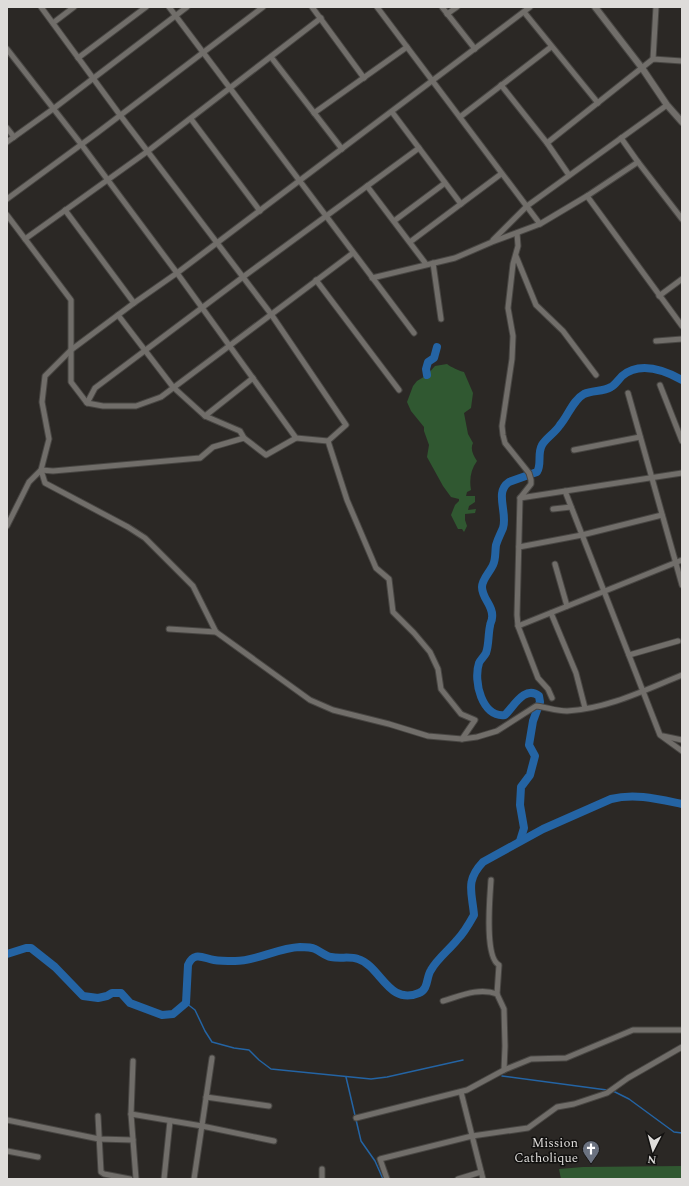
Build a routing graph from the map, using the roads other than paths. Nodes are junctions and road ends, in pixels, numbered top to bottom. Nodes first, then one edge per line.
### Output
1 (41, 7) edge
2 (74, 7) edge
3 (146, 7) edge
4 (168, 7) edge
5 (187, 7) edge
6 (251, 7) edge
7 (263, 7) edge
8 (312, 7) edge
9 (377, 7) edge
10 (442, 7) edge
11 (457, 7) edge
12 (530, 7) edge
13 (594, 7) edge
14 (600, 7) edge
15 (656, 7) edge
16 (255, 12) junction
17 (524, 12) junction
18 (447, 14) junction
19 (600, 14) junction
20 (175, 16) junction
21 (321, 18) junction
22 (53, 23) junction
23 (407, 47) junction
24 (551, 47) junction
25 (7, 49) edge
26 (475, 49) junction
27 (202, 52) junction
28 (271, 57) junction
29 (78, 58) junction
30 (653, 59) junction
31 (682, 61) edge
32 (642, 68) junction
33 (93, 78) junction
34 (364, 78) junction
35 (433, 81) junction
36 (501, 85) junction
37 (230, 89) junction
38 (598, 103) junction
39 (666, 104) junction
40 (53, 109) junction
41 (392, 112) junction
42 (314, 113) junction
43 (120, 115) junction
44 (460, 117) junction
45 (191, 119) junction
46 (682, 122) edge
47 (7, 128) edge
48 (14, 136) junction
49 (621, 138) junction
50 (7, 142) edge
51 (547, 143) junction
52 (81, 144) junction
53 (419, 148) junction
54 (342, 149) junction
55 (148, 151) junction
56 (638, 162) junction
57 (501, 174) junction
58 (569, 175) junction
59 (108, 180) junction
60 (299, 181) junction
61 (445, 183) junction
62 (367, 186) junction
63 (587, 196) junction
64 (7, 199) edge
65 (461, 204) junction
66 (527, 206) junction
67 (65, 210) junction
68 (260, 211) junction
69 (7, 216) edge
70 (326, 217) junction
71 (682, 219) edge
72 (394, 221) junction
73 (540, 224) junction
74 (517, 233) junction
75 (25, 239) junction
76 (410, 242) junction
77 (492, 242) junction
78 (217, 243) junction
79 (353, 253) junction
80 (516, 256) junction
81 (433, 263) junction
82 (426, 264) junction
83 (177, 273) junction
84 (243, 277) junction
85 (372, 278) junction
86 (682, 279) edge
87 (316, 280) junction
88 (660, 296) junction
89 (134, 303) junction
90 (202, 308) junction
91 (271, 314) junction
92 (118, 315) junction
93 (441, 319) dead end
94 (682, 326) edge
95 (414, 333) dead end
96 (682, 339) edge
97 (656, 341) dead end
98 (229, 346) junction
99 (72, 350) junction
100 (145, 350) junction
101 (596, 374) dead end
102 (253, 378) junction
103 (660, 385) dead end
104 (173, 388) junction
105 (399, 390) dead end
106 (628, 393) dead end
107 (87, 403) junction
108 (205, 416) junction
109 (640, 437) junction
110 (244, 438) junction
111 (296, 438) junction
112 (328, 441) junction
113 (682, 441) edge
114 (574, 450) dead end
115 (41, 470) junction
116 (682, 473) edge
117 (653, 477) junction
118 (565, 491) junction
119 (520, 498) junction
120 (571, 506) junction
121 (553, 509) dead end
122 (662, 515) junction
123 (7, 526) edge
124 (582, 535) junction
125 (519, 548) junction
126 (682, 560) edge
127 (676, 562) junction
128 (555, 564) dead end
129 (682, 585) edge
130 (604, 591) junction
131 (567, 606) junction
132 (551, 613) junction
133 (518, 626) junction
134 (169, 629) dead end
135 (216, 632) junction
136 (678, 641) dead end
137 (629, 655) junction
138 (682, 675) edge
139 (643, 691) junction
140 (552, 698) dead end
141 (585, 708) junction
142 (660, 735) junction
143 (462, 740) junction
144 (682, 740) edge
145 (682, 751) edge
146 (491, 880) dead end
147 (497, 994) junction
148 (443, 1001) dead end
149 (682, 1030) edge
150 (682, 1047) edge
151 (212, 1058) dead end
152 (133, 1061) dead end
153 (504, 1070) junction
154 (461, 1092) junction
155 (206, 1097) junction
156 (269, 1106) dead end
157 (131, 1114) junction
158 (98, 1116) dead end
159 (356, 1118) dead end
160 (7, 1120) edge
161 (170, 1121) junction
162 (202, 1126) junction
163 (472, 1136) junction
164 (99, 1139) junction
165 (133, 1140) junction
166 (274, 1141) dead end
167 (7, 1151) edge
168 (38, 1157) dead end
169 (322, 1169) dead end
170 (481, 1172) junction
171 (130, 1179) edge
172 (136, 1179) edge
173 (164, 1179) edge
174 (194, 1179) edge
175 (322, 1179) edge
176 (387, 1179) edge
177 (458, 1179) edge
178 (483, 1179) edge

1 - 22 street
2 - 22 street
3 - 29 street
4 - 20 street
5 - 20 street
6 - 16 street
7 - 16 street
8 - 21 street
9 - 23 street
10 - 18 street
11 - 18 street
12 - 17 street
13 - 19 street
14 - 19 street
15 - 30 street
16 - 27 street
17 - 24 street
17 - 26 street
18 - 26 street
19 - 32 street
20 - 27 street
20 - 33 street
21 - 28 street
21 - 34 street
22 - 29 street
23 - 34 street
23 - 35 street
24 - 36 street
24 - 38 street
25 - 40 street
26 - 35 street
27 - 37 street
27 - 43 street
28 - 37 street
28 - 42 street
29 - 33 street
30 - 31 street
30 - 32 street
32 - 38 street
32 - 39 street
33 - 40 street
33 - 43 street
34 - 42 street
35 - 41 street
35 - 44 street
36 - 44 street
36 - 51 street
37 - 45 street
37 - 60 street
38 - 51 street
39 - 46 street
39 - 49 street
40 - 48 street
40 - 52 street
41 - 53 street
41 - 54 street
42 - 54 street
43 - 52 street
43 - 55 street
44 - 57 street
45 - 55 street
45 - 68 street
47 - 48 street
48 - 50 street
49 - 56 street
49 - 58 street
51 - 58 street
52 - 59 street
52 - 64 street
53 - 61 street
53 - 62 street
54 - 60 street
55 - 59 street
55 - 78 street
56 - 63 street
56 - 71 street
57 - 65 street
57 - 66 street
58 - 66 street
59 - 67 street
59 - 83 street
60 - 68 street
60 - 70 street
61 - 65 street
61 - 72 street
62 - 70 street
62 - 72 street
63 - 73 street
63 - 88 street
65 - 76 street
66 - 73 street
66 - 77 street
67 - 75 street
67 - 89 street
68 - 78 street
69 - 75 street
70 - 79 street
70 - 84 street
72 - 76 street
73 - 74 street
74 - 77 street
74 - 80 street
75 - 99 street
76 - 82 street
77 - 81 street
78 - 83 street
78 - 84 street
79 - 85 street
79 - 87 street
80 - 101 street
80 - 119 street
81 - 82 street
81 - 93 street
82 - 85 street
83 - 89 street
83 - 90 street
84 - 90 street
84 - 91 street
85 - 95 street
86 - 88 street
87 - 91 street
87 - 105 street
88 - 94 street
89 - 92 street
90 - 98 street
90 - 100 street
91 - 98 street
91 - 112 street
92 - 99 street
92 - 100 street
96 - 97 street
98 - 102 street
98 - 104 street
99 - 107 street
99 - 115 street
100 - 104 street
100 - 107 street
102 - 108 street
102 - 111 street
103 - 113 street
104 - 107 street
104 - 108 street
106 - 109 street
108 - 110 street
109 - 114 street
109 - 117 street
110 - 111 street
110 - 115 street
111 - 112 street
112 - 143 street
115 - 123 street
115 - 135 street
116 - 117 street
117 - 118 street
117 - 122 street
118 - 119 street
118 - 120 street
119 - 125 street
120 - 121 street
120 - 124 street
122 - 124 street
122 - 127 street
124 - 125 street
124 - 130 street
125 - 133 street
126 - 127 street
127 - 129 street
127 - 130 street
128 - 131 street
130 - 131 street
130 - 137 street
131 - 132 street
132 - 133 street
132 - 141 street
133 - 140 street
134 - 135 street
135 - 143 street
136 - 137 street
137 - 139 street
138 - 139 street
139 - 141 street
139 - 142 street
141 - 143 street
142 - 144 street
142 - 145 street
146 - 147 street
147 - 148 street
147 - 153 street
149 - 153 street
150 - 163 street
151 - 155 street
152 - 157 street
153 - 154 street
154 - 159 street
154 - 163 street
155 - 156 street
155 - 162 street
157 - 161 street
157 - 165 street
158 - 164 street
160 - 164 street
161 - 162 street
161 - 173 street
162 - 166 street
162 - 174 street
163 - 170 street
163 - 176 street
164 - 165 street
164 - 171 street
165 - 172 street
167 - 168 street
169 - 175 street
170 - 177 street
170 - 178 street

